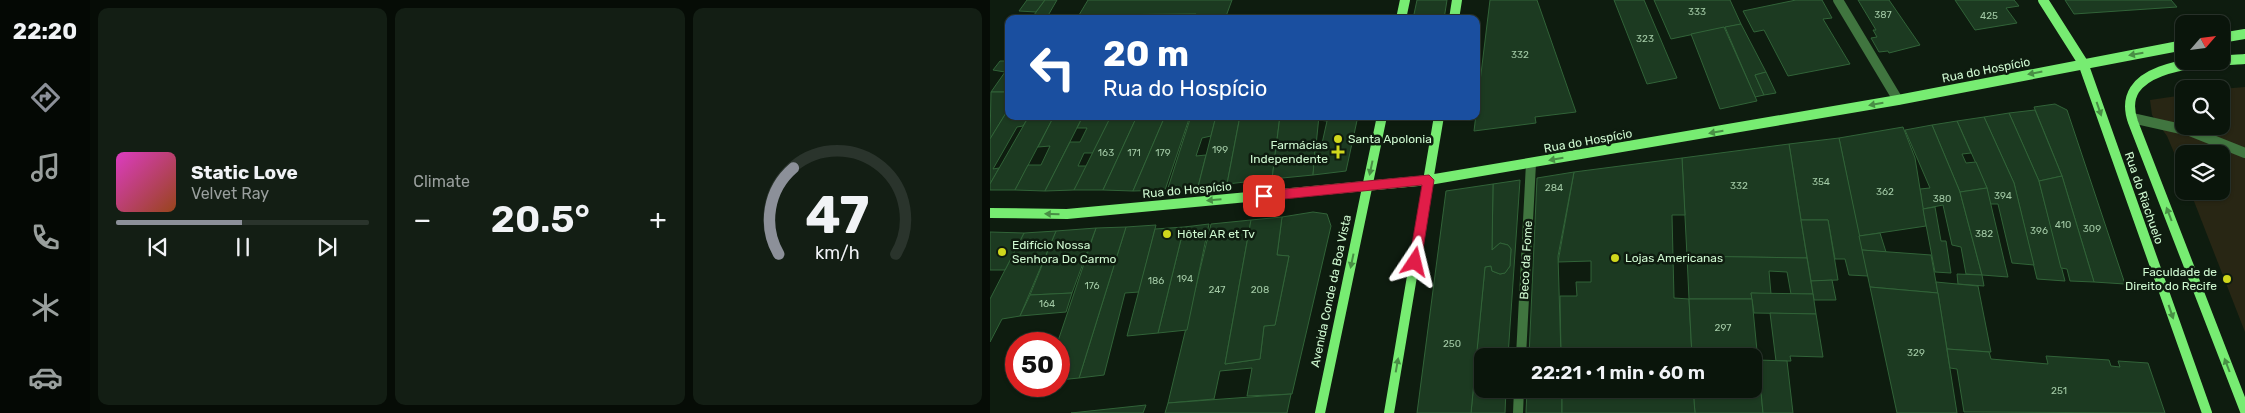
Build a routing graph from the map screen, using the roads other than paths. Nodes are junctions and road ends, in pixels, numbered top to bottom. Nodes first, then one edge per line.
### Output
1 (1405, 0) edge
2 (1457, 0) edge
3 (1838, 0) edge
4 (2042, 0) edge
5 (1402, 15) edge
6 (1455, 15) edge
7 (2245, 33) edge
8 (2230, 36) edge
9 (2175, 47) edge
10 (2245, 59) edge
11 (2083, 63) junction
12 (1898, 100) junction
13 (2132, 118) junction
14 (1381, 120) edge
15 (1438, 120) edge
16 (2245, 153) edge
17 (1531, 163) junction
18 (1429, 180) junction
19 (1367, 186) junction
20 (990, 213) edge
21 (1521, 348) edge
22 (1519, 398) edge
23 (2245, 411) edge
24 (1320, 413) edge
25 (1389, 413) edge
26 (1518, 413) edge
27 (2207, 413) edge

1 - 5 main road
2 - 6 main road
3 - 12 street
4 - 11 main road, Rua do Riachuelo
7 - 8 main road
9 -> 11 main road, Rua do Hospício
10 - 13 main road, Rua do Riachuelo
11 -> 12 main road, Rua do Hospício
11 -> 27 main road, Rua do Riachuelo
12 -> 17 main road, Rua do Hospício
13 - 16 street
23 -> 13 main road, Rua do Riachuelo
14 -> 19 main road, Avenida Conde da Boa Vista
15 - 18 main road
17 - 18 main road, Rua do Hospício
17 - 21 street, Beco da Fome
18 - 19 main road, Rua do Hospício
25 -> 18 main road
19 -> 20 main road, Rua do Hospício
19 -> 24 main road, Avenida Conde da Boa Vista
22 - 26 street

